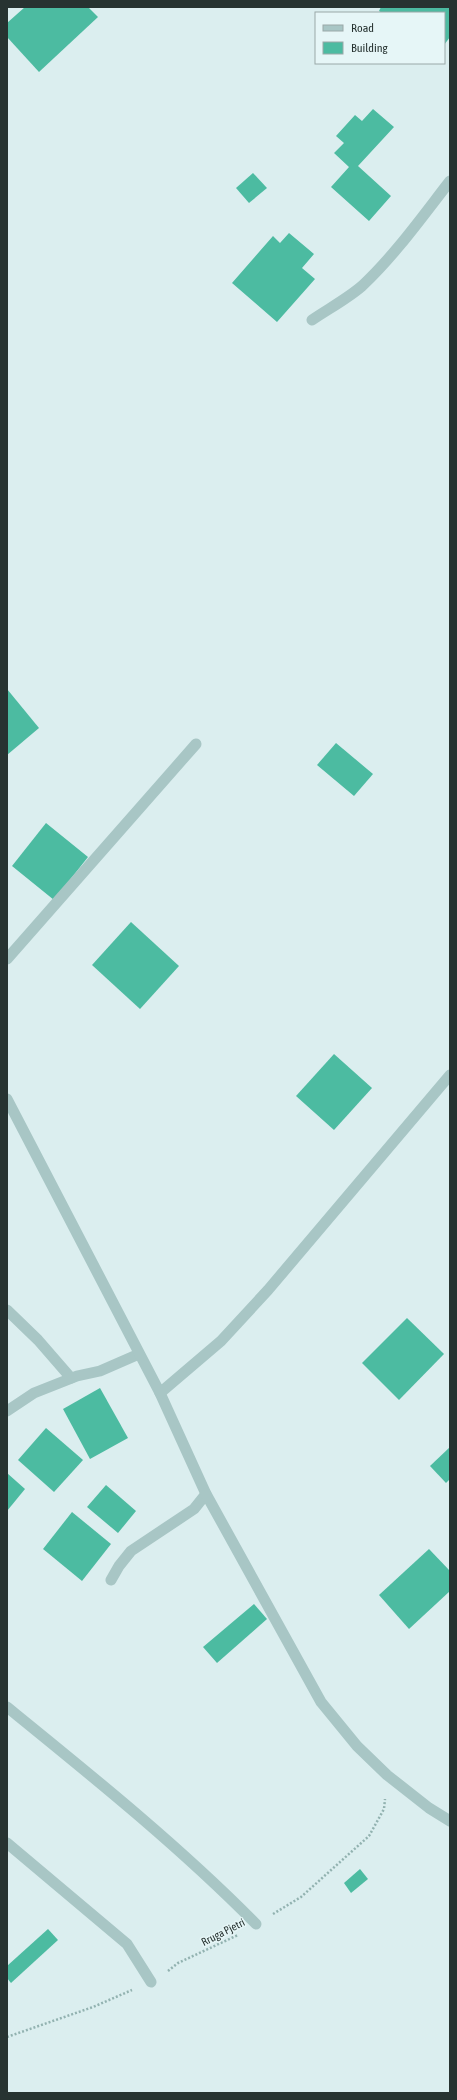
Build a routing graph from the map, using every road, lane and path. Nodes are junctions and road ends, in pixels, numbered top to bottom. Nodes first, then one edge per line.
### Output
1 (450, 181) edge
2 (312, 320) dead end
3 (196, 744) dead end
4 (7, 959) edge
5 (450, 1075) edge
6 (7, 1099) edge
7 (7, 1310) edge
8 (139, 1354) junction
9 (71, 1378) junction
10 (160, 1393) junction
11 (7, 1411) edge
12 (206, 1494) junction
13 (111, 1580) dead end
14 (7, 1706) edge
15 (387, 1775) junction
16 (450, 1821) edge
17 (7, 1843) edge
18 (256, 1924) junction
19 (151, 1982) junction
20 (7, 2037) edge

1 - 2 street
3 - 4 street
5 - 10 street
6 - 8 street
7 - 9 street
8 - 9 street
8 - 10 street
9 - 11 street
10 - 12 street
12 - 13 street
12 - 15 street
14 - 18 street
15 - 16 street
15 - 18 path, Rruga Pjetri
17 - 19 street
18 - 19 path, Rruga Pjetri
19 - 20 path, Rruga Pjetri

